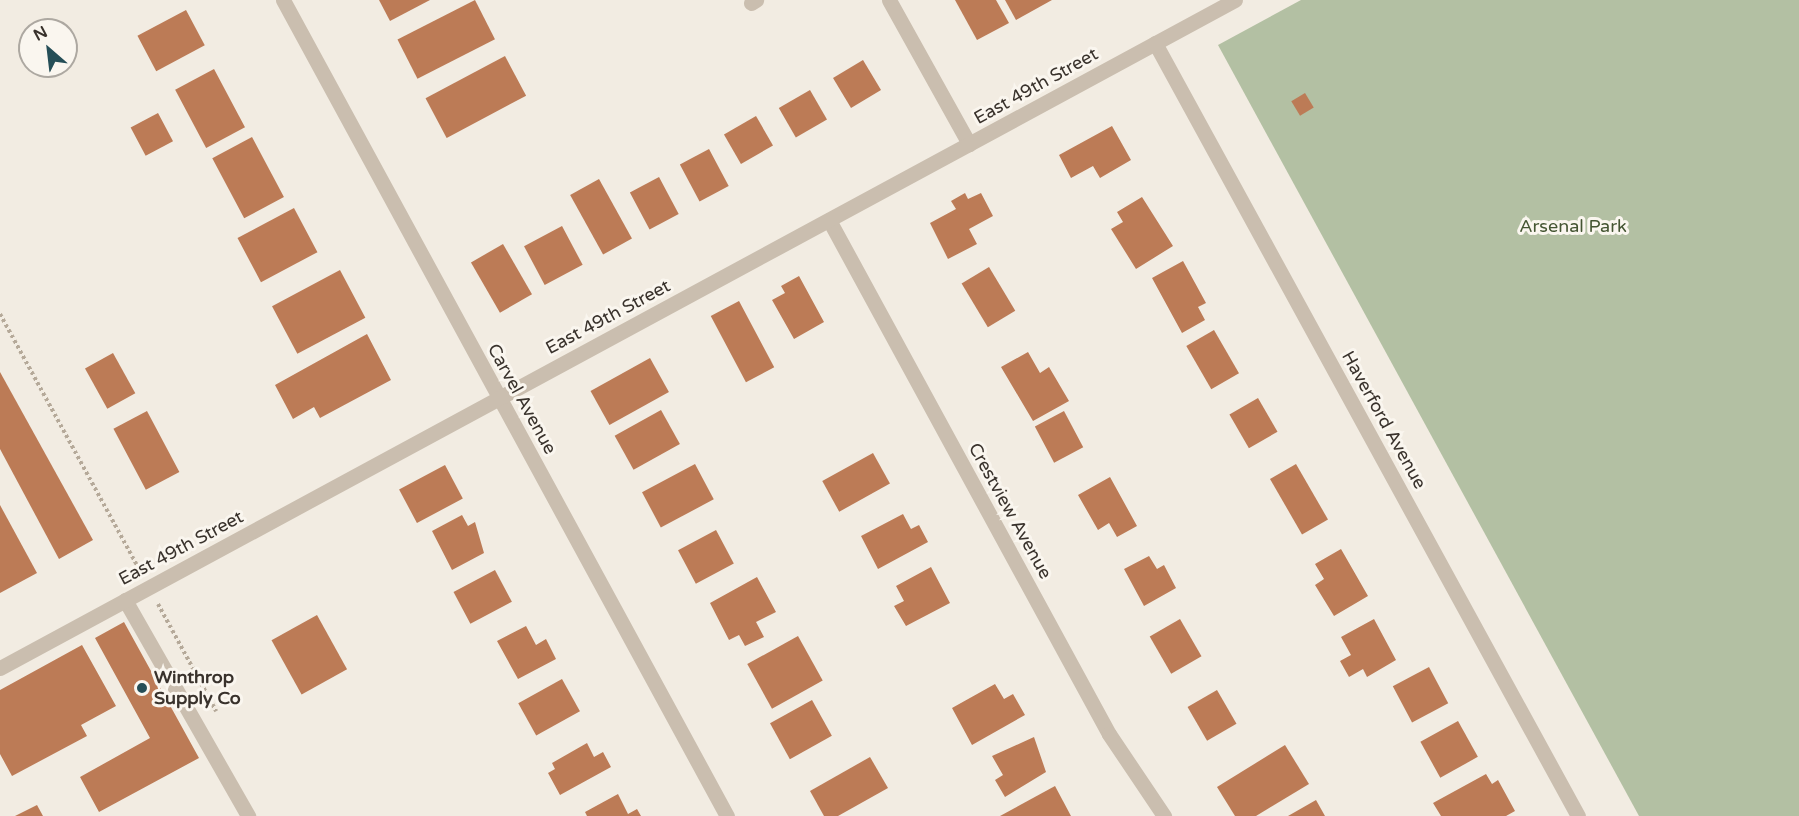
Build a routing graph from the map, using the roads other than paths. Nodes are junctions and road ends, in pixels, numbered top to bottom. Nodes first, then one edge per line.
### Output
1 (283, 0) edge
2 (889, 0) edge
3 (1235, 0) edge
4 (1155, 43) junction
5 (969, 144) junction
6 (829, 220) junction
7 (500, 398) junction
8 (125, 600) junction
9 (0, 668) edge
10 (248, 816) edge
11 (727, 816) edge
12 (1164, 816) edge
13 (1578, 816) edge

1 - 7 street, Carvel Avenue
2 - 5 street
3 - 4 street, East 49th Street
4 - 5 street, East 49th Street
4 - 13 street, Haverford Avenue
5 - 6 street, East 49th Street
6 - 7 street, East 49th Street
6 - 12 street, Crestview Avenue
7 - 8 street, East 49th Street
7 - 11 street, Carvel Avenue
8 - 9 street, East 49th Street
8 - 10 street

